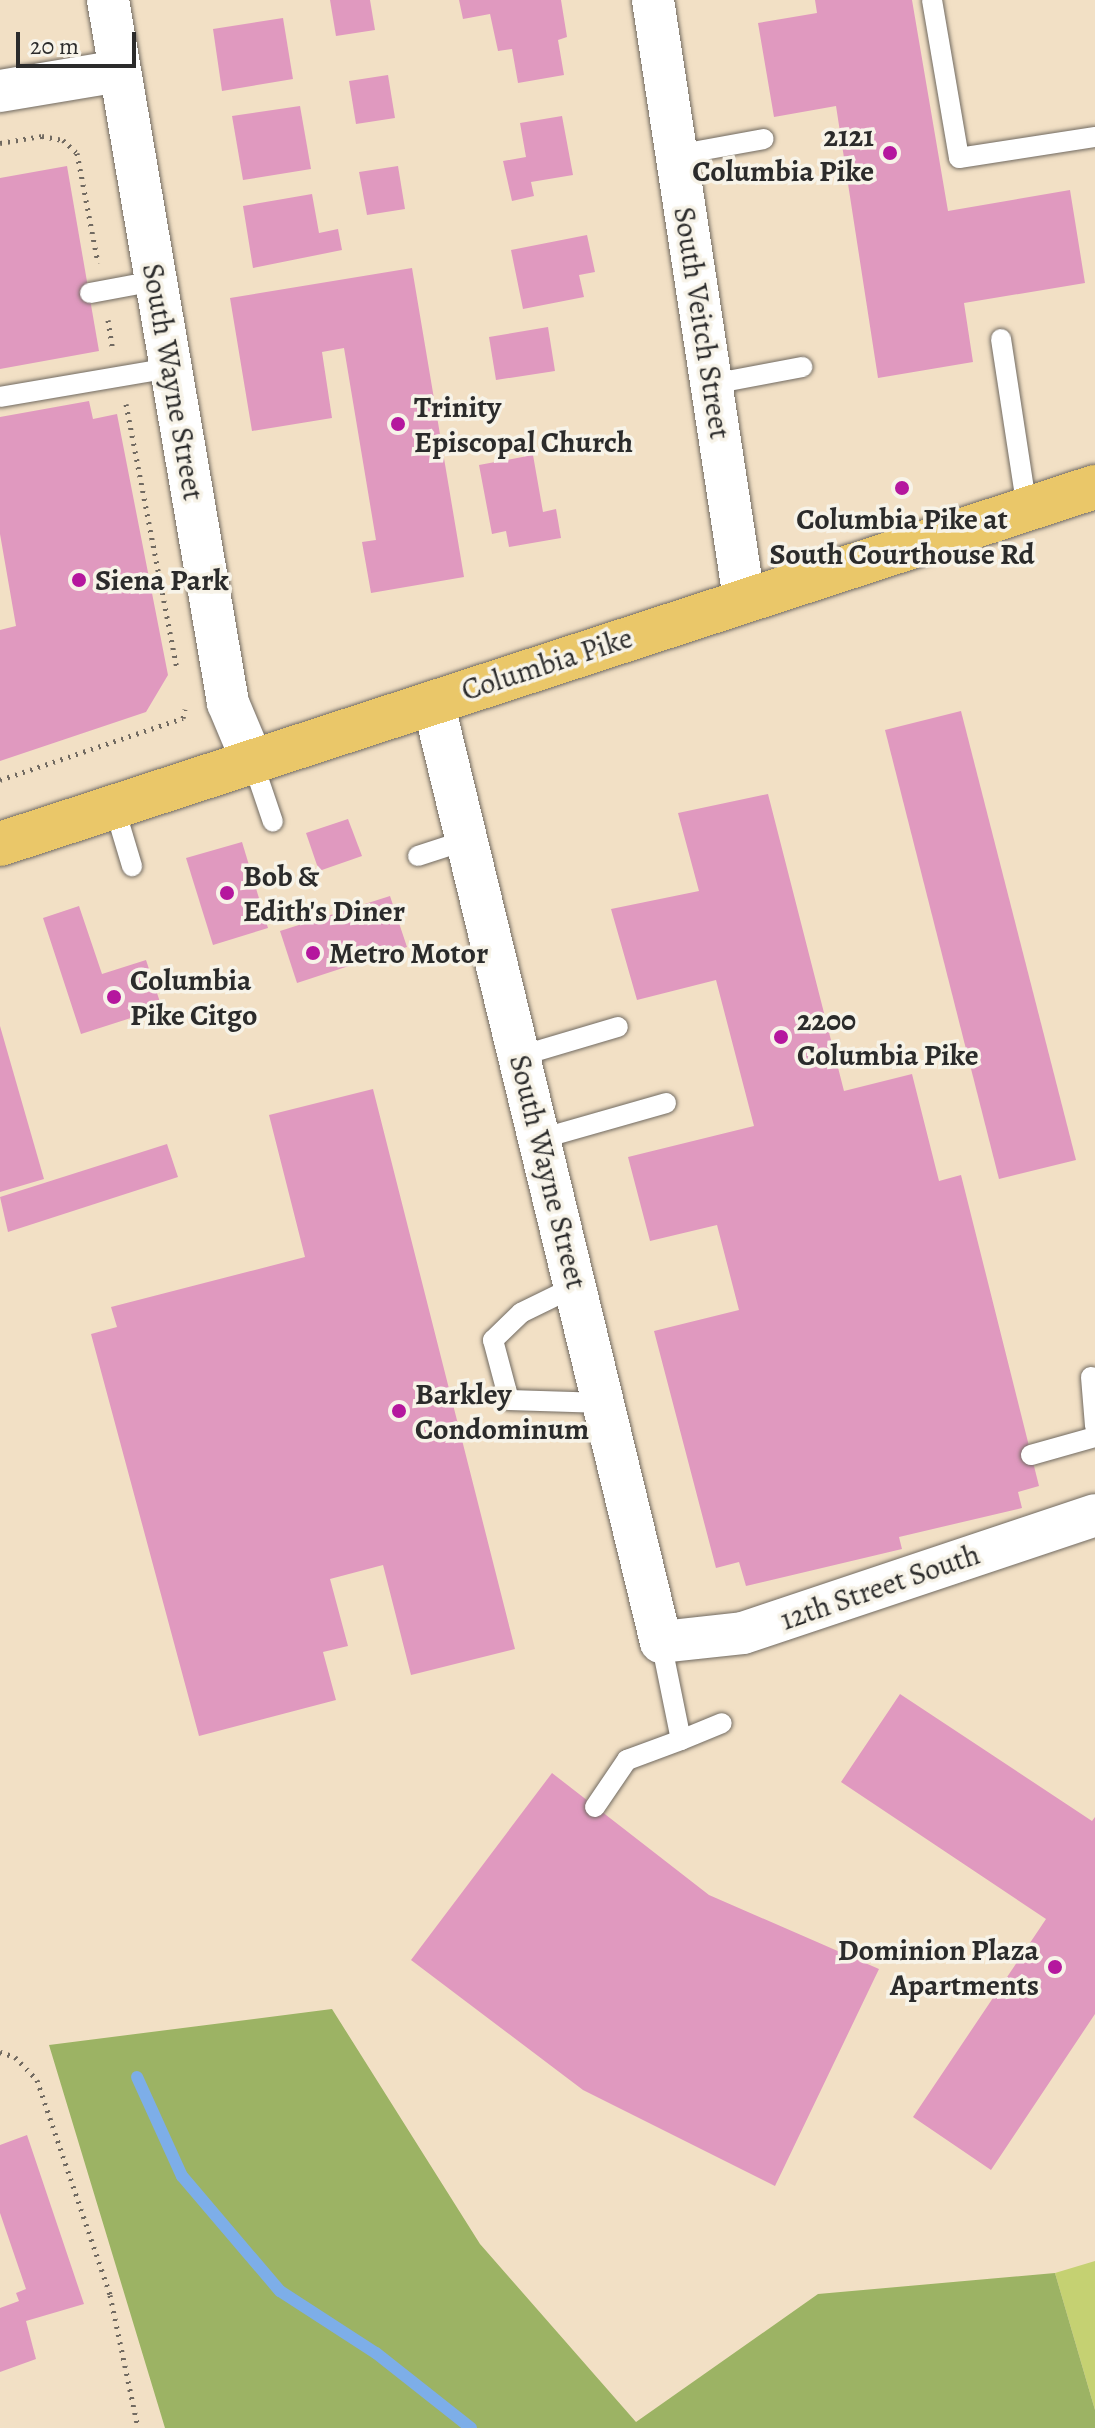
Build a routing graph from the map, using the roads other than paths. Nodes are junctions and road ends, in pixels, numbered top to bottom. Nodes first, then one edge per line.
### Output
1 (108, 0) edge
2 (653, 0) edge
3 (932, 0) edge
4 (119, 71) junction
5 (0, 91) edge
6 (1095, 137) edge
7 (764, 139) dead end
8 (676, 155) junction
9 (155, 281) junction
10 (96, 292) road end
11 (1001, 339) dead end
12 (802, 367) dead end
13 (170, 368) junction
14 (712, 384) junction
15 (0, 397) edge
16 (1095, 487) edge
17 (1027, 509) junction
18 (744, 599) junction
19 (433, 702) junction
20 (252, 760) junction
21 (114, 806) junction
22 (273, 822) dead end
23 (467, 840) junction
24 (0, 844) edge
25 (418, 856) dead end
26 (132, 866) dead end
27 (618, 1027) dead end
28 (520, 1056) junction
29 (666, 1103) dead end
30 (540, 1139) junction
31 (576, 1286) junction
32 (1091, 1377) dead end
33 (604, 1403) junction
34 (1095, 1426) edge
35 (1095, 1437) edge
36 (1031, 1455) dead end
37 (1095, 1515) edge
38 (661, 1642) junction
39 (722, 1723) dead end
40 (681, 1740) junction
41 (595, 1807) dead end

1 - 4 street, South Wayne Street
2 - 8 street, South Veitch Street
3 - 6 lane
4 - 5 street
4 - 9 street, South Wayne Street
7 - 8 lane
8 - 14 street, South Veitch Street
9 - 10 lane
9 - 13 street, South Wayne Street
11 - 17 lane
12 - 14 lane
13 - 15 lane
13 - 20 street, South Wayne Street
14 - 18 street, South Veitch Street
16 - 17 main road, Columbia Pike
17 - 18 main road, Columbia Pike
18 - 19 main road, Columbia Pike
19 - 20 main road, Columbia Pike
19 - 23 street, South Wayne Street
20 - 21 main road, Columbia Pike
20 - 22 lane
21 - 24 main road, Columbia Pike
21 - 26 lane
23 - 25 lane
23 - 28 street, South Wayne Street
27 - 28 lane
28 - 30 street, South Wayne Street
29 - 30 lane
30 - 31 street, South Wayne Street
31 - 33 street, South Wayne Street
31 - 33 lane
32 - 34 lane
33 - 38 street, South Wayne Street
35 - 36 lane
37 - 38 street, 12th Street South
38 - 40 lane
39 - 40 lane
40 - 41 lane

